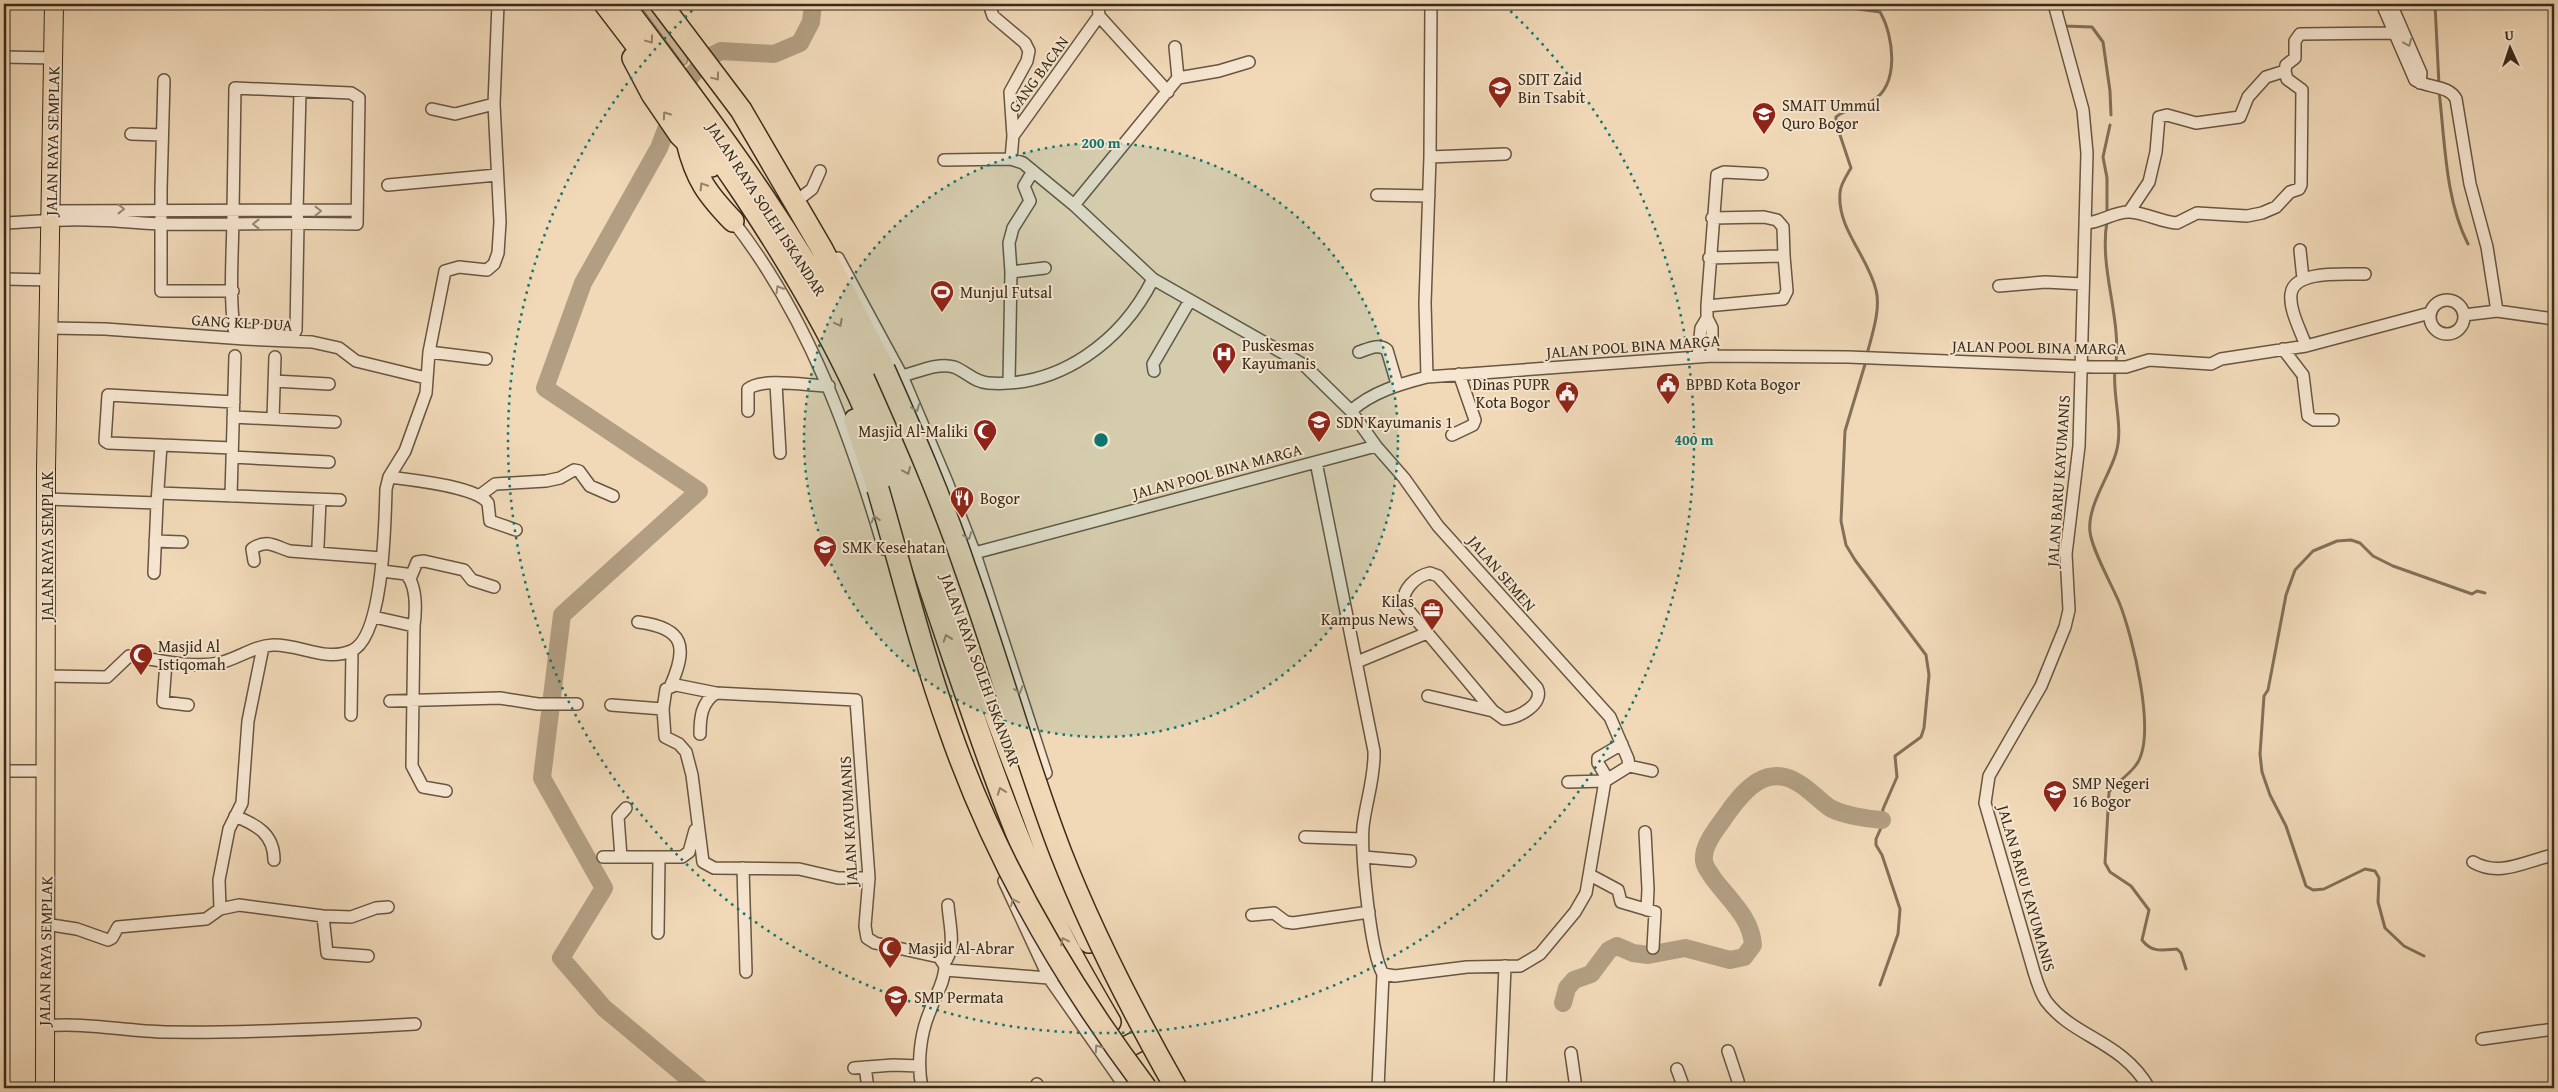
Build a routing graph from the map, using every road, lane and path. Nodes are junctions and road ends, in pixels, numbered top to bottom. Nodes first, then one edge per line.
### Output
1 (54, 4) edge
2 (498, 4) edge
3 (661, 4) edge
4 (989, 4) edge
5 (1098, 4) edge
6 (1431, 4) edge
7 (2054, 4) edge
8 (2382, 4) edge
9 (2391, 4) edge
10 (612, 5) edge
11 (1099, 16) junction
12 (2392, 33) junction
13 (1175, 47) dead end
14 (4, 57) edge
15 (54, 58) junction
16 (1249, 62) dead end
17 (2285, 70) junction
18 (1178, 78) junction
19 (164, 80) dead end
20 (2420, 83) junction
21 (665, 85) junction
22 (300, 91) junction
23 (1168, 92) junction
24 (494, 104) junction
25 (432, 108) dead end
26 (740, 109) junction
27 (694, 132) junction
28 (131, 134) dead end
29 (162, 135) junction
30 (1013, 136) junction
31 (1505, 154) dead end
32 (1430, 157) junction
33 (1011, 159) junction
34 (944, 160) dead end
35 (820, 171) dead end
36 (1033, 171) junction
37 (1762, 174) dead end
38 (496, 176) junction
39 (388, 185) dead end
40 (1377, 195) dead end
41 (803, 196) junction
42 (1429, 196) junction
43 (1074, 206) junction
44 (162, 209) junction
45 (357, 210) junction
46 (233, 211) junction
47 (297, 211) junction
48 (2129, 212) junction
49 (51, 216) junction
50 (1712, 218) junction
51 (733, 221) joint
52 (4, 223) edge
53 (2087, 223) junction
54 (162, 224) junction
55 (233, 224) junction
56 (298, 224) junction
57 (2300, 250) dead end
58 (1784, 256) junction
59 (1709, 258) junction
60 (1045, 268) dead end
61 (1011, 272) junction
62 (2365, 274) dead end
63 (2303, 278) junction
64 (4, 279) edge
65 (1153, 279) junction
66 (50, 280) junction
67 (2084, 284) junction
68 (1999, 286) dead end
69 (233, 291) junction
70 (1189, 302) junction
71 (1707, 306) junction
72 (2497, 311) junction
73 (2430, 314) junction
74 (2464, 314) junction
75 (1707, 318) junction
76 (2554, 319) edge
77 (50, 328) junction
78 (2306, 346) junction
79 (2283, 349) junction
80 (428, 352) junction
81 (1359, 352) dead end
82 (235, 356) dead end
83 (1698, 356) junction
84 (1712, 356) junction
85 (275, 357) dead end
86 (486, 359) dead end
87 (2081, 367) junction
88 (1154, 371) dead end
89 (893, 372) junction
90 (1459, 374) junction
91 (1427, 377) junction
92 (426, 378) junction
93 (274, 381) junction
94 (1009, 382) junction
95 (329, 384) dead end
96 (776, 384) junction
97 (1397, 384) junction
98 (829, 386) junction
99 (234, 402) junction
100 (748, 411) dead end
101 (1351, 411) junction
102 (233, 417) junction
103 (273, 419) junction
104 (2333, 420) dead end
105 (335, 422) dead end
106 (1452, 435) dead end
107 (160, 445) junction
108 (1376, 446) junction
109 (232, 452) junction
110 (780, 452) dead end
111 (329, 462) dead end
112 (1316, 462) junction
113 (389, 477) junction
114 (231, 496) junction
115 (479, 496) junction
116 (613, 496) dead end
117 (46, 498) junction
118 (157, 498) junction
119 (320, 500) junction
120 (340, 500) dead end
121 (516, 530) dead end
122 (155, 541) junction
123 (182, 542) dead end
124 (318, 546) dead end
125 (975, 554) junction
126 (382, 558) junction
127 (254, 561) dead end
128 (932, 563) junction
129 (382, 571) junction
130 (154, 573) dead end
131 (410, 579) junction
132 (494, 587) dead end
133 (374, 617) junction
134 (638, 622) dead end
135 (414, 626) junction
136 (1427, 633) junction
137 (264, 647) junction
138 (352, 651) junction
139 (166, 662) junction
140 (1357, 662) junction
141 (47, 676) junction
142 (670, 687) junction
143 (716, 693) junction
144 (1428, 696) dead end
145 (390, 701) dead end
146 (413, 701) junction
147 (577, 704) dead end
148 (188, 705) dead end
149 (611, 705) dead end
150 (663, 710) junction
151 (1493, 712) junction
152 (352, 715) dead end
153 (700, 734) dead end
154 (1622, 744) junction
155 (1629, 766) junction
156 (4, 771) edge
157 (47, 771) junction
158 (1652, 771) dead end
159 (1019, 777) junction
160 (1606, 780) junction
161 (1568, 782) dead end
162 (446, 791) dead end
163 (626, 808) dead end
164 (236, 816) junction
165 (697, 827) junction
166 (1645, 832) dead end
167 (1304, 837) dead end
168 (1362, 839) junction
169 (2554, 855) edge
170 (603, 856) dead end
171 (621, 857) junction
172 (1364, 857) junction
173 (659, 858) junction
174 (274, 860) dead end
175 (1410, 861) dead end
176 (2473, 862) dead end
177 (743, 868) junction
178 (1590, 875) junction
179 (869, 878) junction
180 (948, 905) dead end
181 (388, 907) dead end
182 (220, 909) junction
183 (1647, 910) junction
184 (1369, 912) junction
185 (1252, 915) dead end
186 (323, 916) junction
187 (45, 924) junction
188 (658, 933) dead end
189 (1652, 948) dead end
190 (368, 956) dead end
191 (1076, 965) junction
192 (944, 966) junction
193 (1505, 966) junction
194 (746, 972) dead end
195 (1383, 974) junction
196 (1049, 978) junction
197 (415, 1024) dead end
198 (44, 1026) junction
199 (2554, 1029) edge
200 (2482, 1039) dead end
201 (1133, 1043) junction
202 (1728, 1051) dead end
203 (1572, 1053) dead end
204 (919, 1066) junction
205 (1677, 1069) dead end
206 (45, 1088) edge
207 (868, 1088) edge
208 (922, 1088) edge
209 (1126, 1088) edge
210 (1146, 1088) edge
211 (1151, 1088) edge
212 (1172, 1088) edge
213 (1176, 1088) edge
214 (1378, 1088) edge
215 (1500, 1088) edge
216 (1576, 1088) edge
217 (1684, 1088) edge
218 (1738, 1088) edge
219 (2149, 1088) edge

1 - 15 main road, JALAN RAYA SEMPLAK
2 - 24 street
3 -> 26 highway
4 - 30 street
5 - 11 street
6 - 32 street
7 - 53 street, JALAN BARU KAYUMANIS
8 - 12 street
9 -> 20 street
10 - 21 highway, JALAN RAYA SOLEH ISKANDAR
10 - 21 highway
11 - 23 street
11 - 30 street, GANG BACAN
12 - 17 street
12 - 20 street
13 - 18 street
14 - 15 street
15 - 49 main road, JALAN RAYA SEMPLAK
16 - 18 street
17 - 48 street
17 - 48 street
18 - 23 street
19 - 29 street
20 - 72 street
21 - 27 highway, JALAN RAYA SOLEH ISKANDAR
27 -> 21 highway
22 - 45 street
22 - 46 street
22 - 47 street
23 - 43 street
24 - 25 street
24 - 38 street
26 - 41 street
26 - 89 highway
51 -> 27 highway
27 - 128 highway, JALAN RAYA SOLEH ISKANDAR
27 - 210 highway, bridge
28 - 29 street
29 - 44 street
30 - 33 street
31 - 32 street
32 - 42 street
33 - 34 street
33 - 36 street
35 - 41 street
36 - 43 street
36 - 61 street
37 - 50 street
38 - 39 street
38 - 80 street
40 - 42 street
41 - 89 street
42 - 91 street
43 - 65 street
44 - 46 street
49 -> 44 street
44 - 54 street
47 -> 45 street
45 - 56 street
46 - 47 street
46 - 55 street
47 - 56 street
48 - 53 street
49 - 52 street
49 - 54 street
49 - 66 main road, JALAN RAYA SEMPLAK
50 - 58 street
50 - 59 street
98 -> 51 street
53 - 67 street, JALAN BARU KAYUMANIS
54 - 55 street
54 - 69 street
56 -> 55 street
55 - 69 street
56 - 69 street
57 - 63 street
58 - 59 street
58 - 71 street
59 - 71 street
60 - 61 street
61 - 94 street
62 - 63 street
63 - 78 street
64 - 66 street
65 - 70 street
65 - 94 street
66 - 77 main road, JALAN RAYA SEMPLAK
67 - 68 street
67 - 87 street, JALAN BARU KAYUMANIS
70 - 88 street
70 - 101 street
71 - 75 street
72 - 74 street
72 - 76 street
73 - 74 street
73 - 74 street
73 - 78 street, JALAN POOL BINA MARGA
75 - 83 street
75 - 84 street
77 - 92 street, GANG KLP DUA
77 - 117 main road, JALAN RAYA SEMPLAK
78 - 79 street, JALAN POOL BINA MARGA
79 - 87 street, JALAN POOL BINA MARGA
79 - 104 street
80 - 86 street
80 - 92 street
81 - 97 street
82 - 99 street
83 - 84 street, JALAN POOL BINA MARGA
83 - 90 street, JALAN POOL BINA MARGA
84 - 87 street, JALAN POOL BINA MARGA
85 - 93 street
87 - 219 street, JALAN BARU KAYUMANIS
89 - 94 street
89 -> 125 street
89 - 213 highway, bridge
90 - 91 street, JALAN POOL BINA MARGA
90 - 106 street
91 - 97 street, JALAN POOL BINA MARGA
92 - 113 street
93 - 95 street
93 - 103 street
96 - 98 street
96 - 100 street
96 - 110 street
97 - 101 street, JALAN POOL BINA MARGA
196 -> 98 street
99 - 102 street
99 - 107 street
101 - 108 street
102 - 103 street
102 - 109 street
103 - 105 street
107 - 109 street
107 - 118 street
108 - 112 street, JALAN POOL BINA MARGA
108 - 154 street, JALAN SEMEN
109 - 111 street
109 - 114 street
112 - 125 street, JALAN POOL BINA MARGA
112 - 140 street
113 - 115 street
113 - 126 street
114 - 118 street
114 - 119 street
115 - 116 street
115 - 121 street
117 - 118 street
117 - 141 main road, JALAN RAYA SEMPLAK
118 - 122 street
119 - 120 street
119 - 124 street
122 - 123 street
122 - 130 street
125 - 128 street, JALAN POOL BINA MARGA
125 -> 159 street
126 - 127 street
126 - 129 street
128 - 159 highway, JALAN RAYA SOLEH ISKANDAR
191 -> 128 highway, JALAN RAYA SOLEH ISKANDAR
129 - 131 street
129 - 133 street
131 - 132 street
131 - 135 street
133 - 135 street
133 - 138 street
134 - 142 street
135 - 146 street
136 - 140 street
136 - 151 street
136 - 151 street
137 - 138 street
137 - 139 street
137 - 164 street
138 - 152 street
139 - 141 street
139 - 148 street
140 - 168 street
141 - 157 main road, JALAN RAYA SEMPLAK
142 - 143 street
142 - 150 street
143 - 153 street
143 - 179 street, JALAN KAYUMANIS
144 - 151 street
145 - 146 street
146 - 147 street
146 - 162 street
149 - 150 street
150 - 165 street
154 - 155 street, JALAN SEMEN
154 - 160 street
155 - 158 street
155 - 160 street
156 - 157 street
157 - 187 main road, JALAN RAYA SEMPLAK
159 - 201 highway, JALAN RAYA SOLEH ISKANDAR
160 - 161 street
160 - 178 street
163 - 171 street
164 - 174 street
164 - 182 street
165 - 173 street
165 - 177 street
166 - 183 street
167 - 168 street
168 - 172 street
169 - 176 street
170 - 171 street
171 - 173 street
172 - 175 street
172 - 184 street
173 - 188 street
177 - 179 street
177 - 194 street
178 - 183 street
178 - 193 street
179 - 192 street, JALAN KAYUMANIS
180 - 192 street
181 - 186 street
182 - 186 street
182 - 187 street
183 - 189 street
184 - 185 street
184 - 195 street
186 - 190 street
187 - 198 main road, JALAN RAYA SEMPLAK
191 - 196 street
191 - 201 highway, JALAN RAYA SOLEH ISKANDAR
192 - 196 street
192 - 204 street
193 - 195 street
193 - 215 street
195 - 214 street
209 -> 196 street
197 - 198 street
198 - 206 main road, JALAN RAYA SEMPLAK
199 - 200 street
201 - 211 highway, JALAN RAYA SOLEH ISKANDAR
201 - 212 highway, JALAN RAYA SOLEH ISKANDAR
202 - 218 street
203 - 216 street
204 - 207 street
204 - 208 street
205 - 217 street

